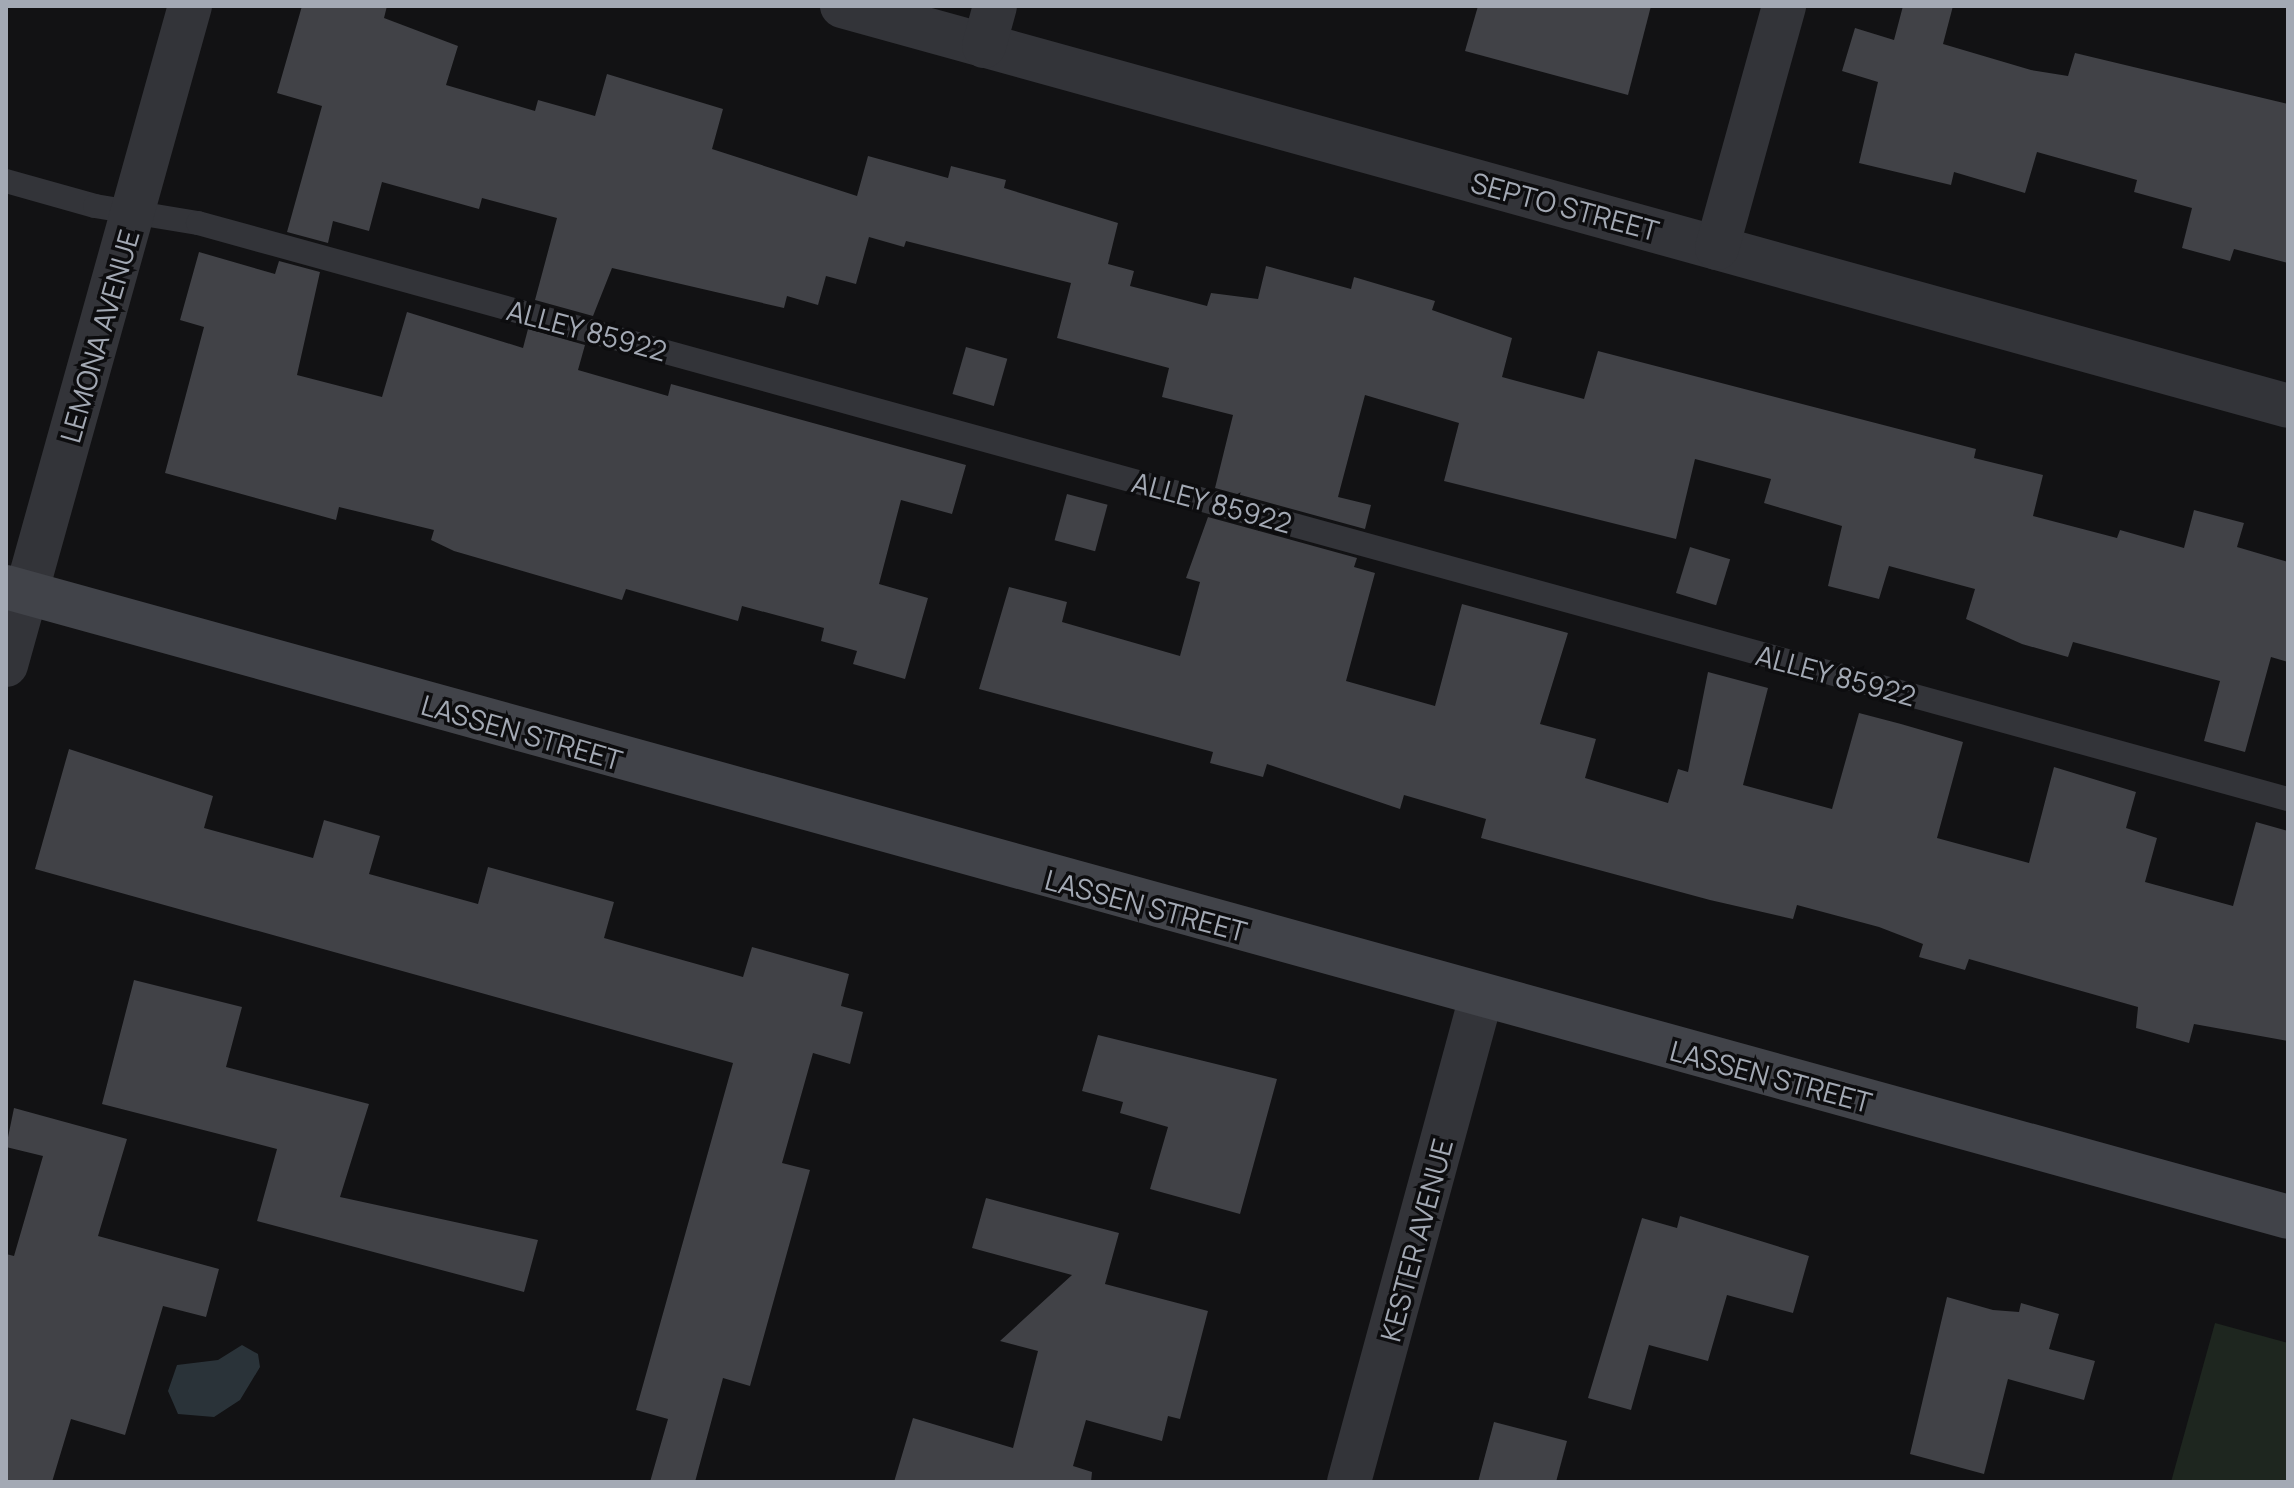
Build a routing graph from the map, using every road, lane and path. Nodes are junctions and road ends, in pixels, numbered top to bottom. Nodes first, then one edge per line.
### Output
1 (190, 6) edge
2 (842, 6) edge
3 (1784, 6) edge
4 (989, 26) edge
5 (6, 181) edge
6 (134, 211) junction
7 (1717, 248) junction
8 (2288, 406) edge
9 (16, 590) edge
10 (6, 665) edge
11 (2288, 799) edge
12 (1481, 997) junction
13 (2288, 1217) edge
14 (1349, 1482) edge

1 - 6 street, LEMONA AVENUE
2 - 4 street, SEPTO STREET
3 - 7 street
4 - 7 street, SEPTO STREET
5 - 6 lane, ALLEY 85922
6 - 9 street, LEMONA AVENUE
6 - 11 lane, ALLEY 85922
7 - 8 street, SEPTO STREET
9 - 10 street, LEMONA AVENUE
9 - 12 main road, LASSEN STREET
12 - 13 main road, LASSEN STREET
12 - 14 street, KESTER AVENUE

